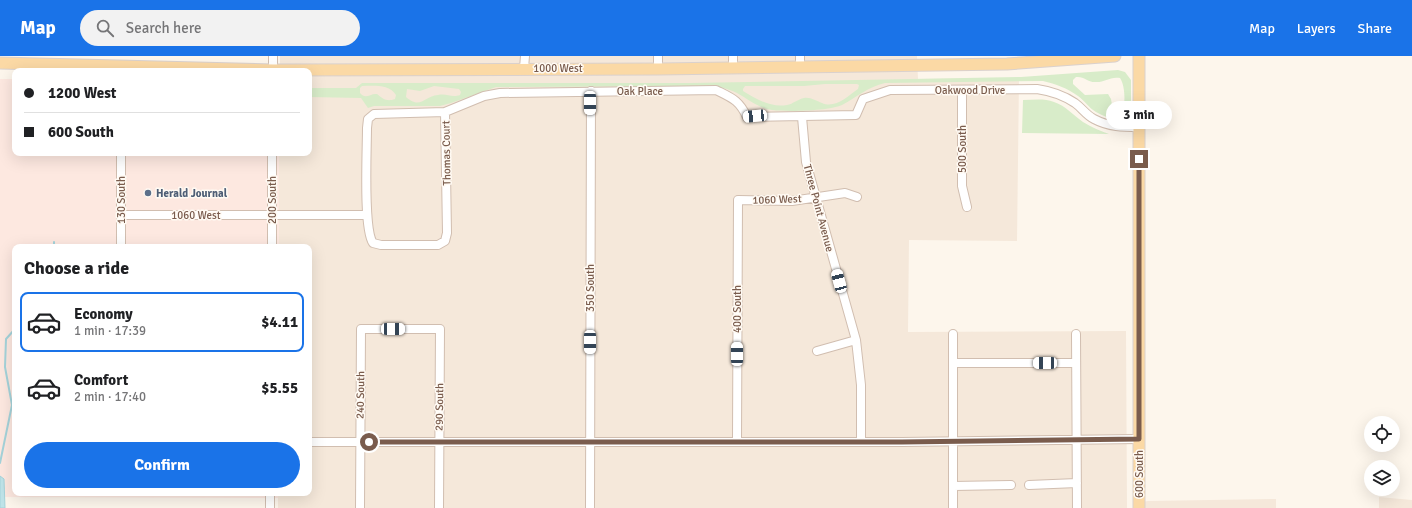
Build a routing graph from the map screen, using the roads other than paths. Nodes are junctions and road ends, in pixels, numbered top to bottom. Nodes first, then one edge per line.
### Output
1 (273, 56) edge
2 (525, 56) edge
3 (658, 56) edge
4 (1115, 56) edge
5 (1139, 56) edge
6 (1007, 60) edge
7 (733, 61) edge
8 (800, 61) edge
9 (0, 63) edge
10 (122, 68) edge
11 (273, 68) edge
12 (524, 68) junction
13 (658, 69) junction
14 (312, 70) edge
15 (962, 90) junction
16 (591, 91) junction
17 (445, 112) junction
18 (802, 116) junction
19 (1139, 127) junction
20 (121, 156) edge
21 (272, 156) edge
22 (815, 196) junction
23 (857, 197) dead end
24 (738, 200) joint
25 (967, 207) dead end
26 (121, 215) junction
27 (367, 215) junction
28 (272, 216) junction
29 (121, 244) edge
30 (272, 244) edge
31 (440, 329) joint
32 (953, 334) dead end
33 (1076, 334) dead end
34 (856, 340) junction
35 (817, 351) dead end
36 (953, 363) junction
37 (1076, 363) junction
38 (1139, 439) junction
39 (1077, 440) junction
40 (439, 441) junction
41 (737, 441) junction
42 (861, 441) junction
43 (953, 441) junction
44 (312, 442) edge
45 (360, 442) junction
46 (590, 442) junction
47 (1077, 483) junction
48 (1011, 485) dead end
49 (1029, 485) dead end
50 (953, 486) junction
51 (270, 496) edge
52 (270, 508) edge
53 (360, 508) edge
54 (439, 508) edge
55 (590, 508) edge
56 (953, 508) edge
57 (1077, 508) edge
58 (1139, 508) edge

1 - 11 street
2 - 12 street
3 - 13 street
4 - 6 main road, 1000 West
5 - 19 main road, 600 South
6 - 8 main road, 1000 West
7 - 8 main road, 1000 West
7 - 13 main road, 1000 West
9 - 10 main road, 1000 West
12 - 13 main road, 1000 West
12 - 14 main road, 1000 West
15 - 18 street, Oakwood Drive
15 - 19 street, Oakwood Drive
15 - 25 street, 500 South
16 - 17 street, Oak Place
16 - 18 street, Oak Place
16 - 46 street, 350 South
17 - 27 street, Thomas Court
17 - 27 street, Thomas Court
18 - 22 street, Three Point Avenue
19 - 38 main road, 600 South
20 - 26 street, 130 South
21 - 28 street, 200 South
22 - 23 street, 1060 West
22 - 24 street, 1060 West
22 - 34 street, Three Point Avenue
24 - 41 street, 400 South
26 - 28 street, 1060 West
26 - 29 street, 130 South
27 - 28 street
28 - 30 street, 200 South
31 - 40 street, 290 South
31 - 45 street, 240 South
32 - 36 street
33 - 37 street
34 - 35 street
34 - 42 street, Three Point Avenue
36 - 37 street
36 - 43 street
37 - 39 street
38 - 39 street
38 - 58 main road, 600 South
39 - 43 street
39 - 47 street
40 - 45 street
40 - 46 street
40 - 54 street, 290 South
41 - 42 street
41 - 46 street
42 - 43 street
43 - 50 street
44 - 45 street
45 - 53 street, 240 South
46 - 55 street, 350 South
47 - 49 street
47 - 57 street
48 - 50 street
50 - 56 street
51 - 52 street

